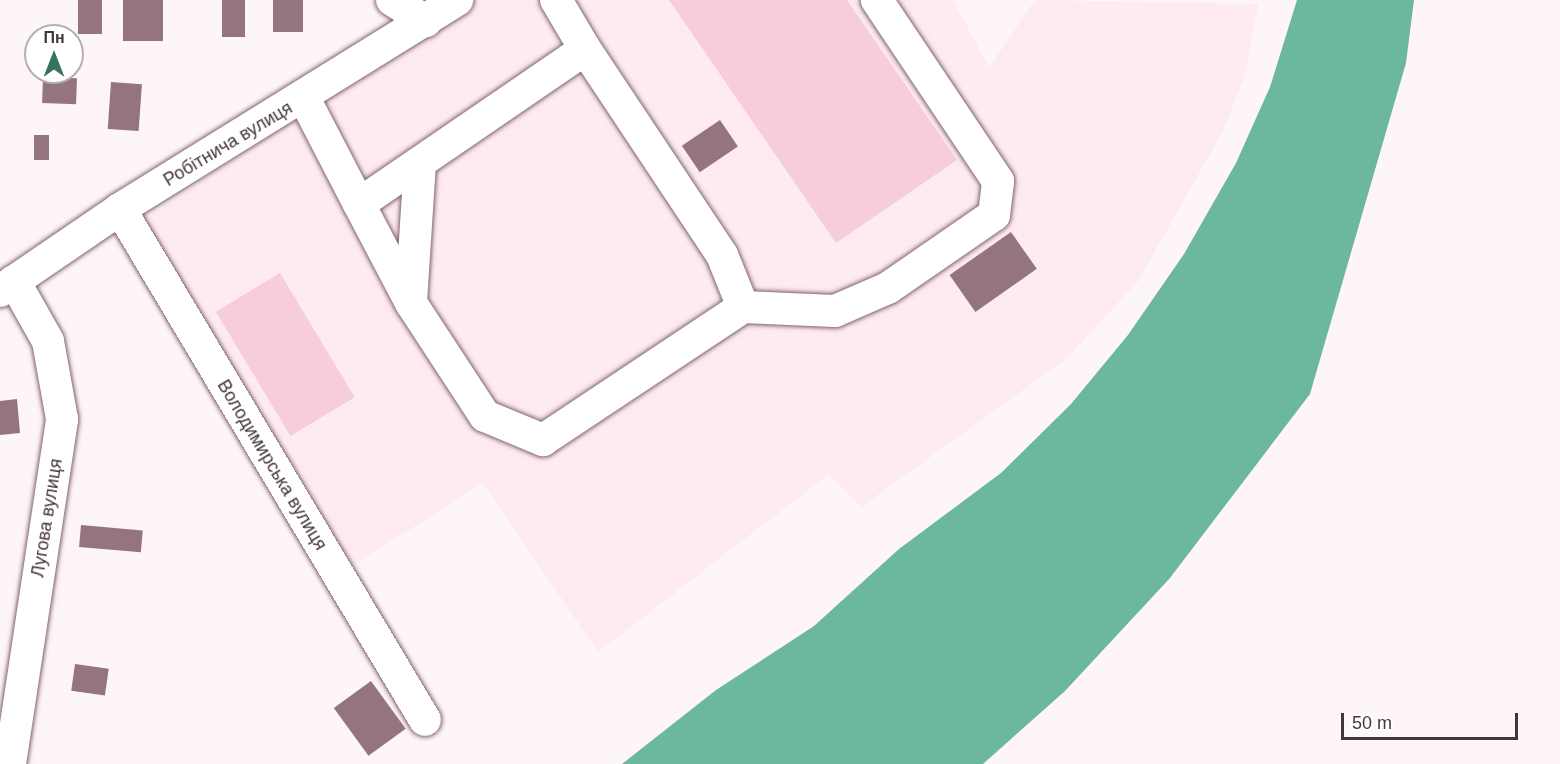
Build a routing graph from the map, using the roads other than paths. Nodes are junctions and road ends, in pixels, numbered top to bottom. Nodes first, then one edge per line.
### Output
1 (392, 0) edge
2 (457, 0) edge
3 (556, 0) edge
4 (877, 0) edge
5 (426, 21) junction
6 (585, 49) junction
7 (303, 98) junction
8 (420, 163) junction
9 (359, 204) junction
10 (120, 209) junction
11 (7, 286) edge
12 (411, 303) junction
13 (743, 307) junction
14 (425, 720) dead end
15 (10, 764) edge

1 - 5 street
2 - 5 street, Робітнича вулиця
3 - 6 street
4 - 13 street
5 - 7 street, Робітнича вулиця
6 - 8 street
6 - 13 street
7 - 9 street
7 - 10 street, Робітнича вулиця
8 - 9 street
8 - 12 street
9 - 12 street
10 - 11 street, Робітнича вулиця
10 - 14 street, Володимирська вулиця
11 - 15 street, Лугова вулиця
12 - 13 street

